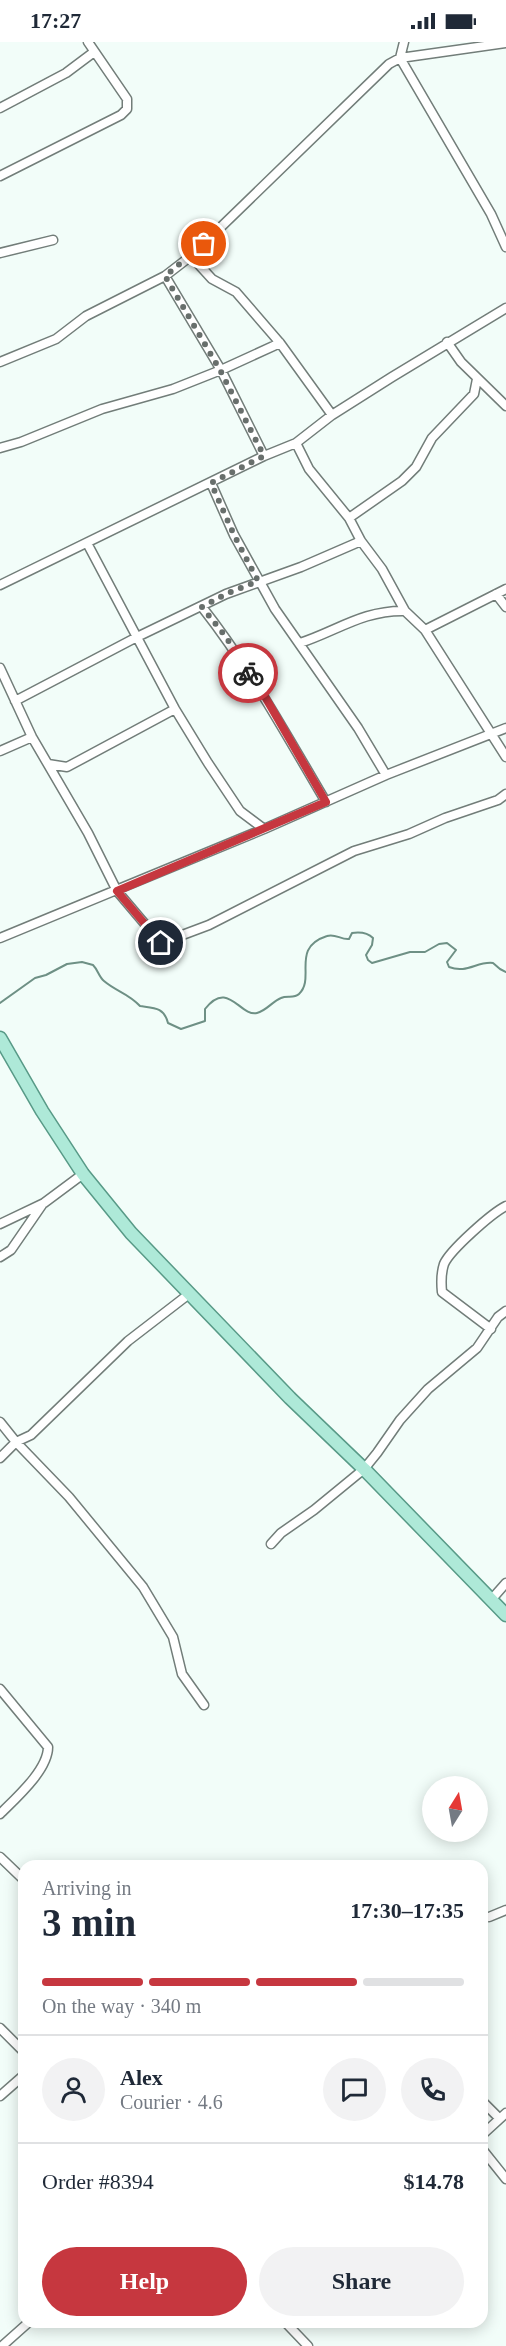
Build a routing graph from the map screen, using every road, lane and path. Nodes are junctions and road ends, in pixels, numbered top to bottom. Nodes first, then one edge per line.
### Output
1 (88, 42) edge
2 (404, 42) edge
3 (500, 43) edge
4 (94, 52) junction
5 (400, 58) junction
6 (0, 108) edge
7 (0, 176) edge
8 (53, 240) dead end
9 (506, 247) edge
10 (0, 253) edge
11 (191, 256) junction
12 (165, 276) junction
13 (506, 308) edge
14 (447, 342) junction
15 (280, 343) junction
16 (0, 362) edge
17 (220, 370) junction
18 (477, 379) junction
19 (506, 406) edge
20 (332, 415) junction
21 (296, 443) junction
22 (0, 448) edge
23 (264, 456) junction
24 (211, 483) junction
25 (349, 518) junction
26 (360, 541) junction
27 (87, 543) junction
28 (258, 581) junction
29 (0, 585) edge
30 (506, 589) edge
31 (496, 594) junction
32 (202, 607) junction
33 (506, 608) edge
34 (405, 611) junction
35 (425, 630) junction
36 (137, 637) junction
37 (300, 643) junction
38 (0, 668) edge
39 (15, 700) junction
40 (175, 709) junction
41 (506, 728) edge
42 (492, 733) junction
43 (32, 737) junction
44 (0, 751) edge
45 (506, 757) edge
46 (48, 765) junction
47 (386, 775) junction
48 (506, 794) edge
49 (326, 802) junction
50 (264, 829) junction
51 (117, 891) junction
52 (0, 938) edge
53 (0, 1038) edge
54 (84, 1174) junction
55 (44, 1203) junction
56 (506, 1206) edge
57 (0, 1224) edge
58 (0, 1257) edge
59 (189, 1294) junction
60 (506, 1311) edge
61 (491, 1329) junction
62 (0, 1422) edge
63 (16, 1442) junction
64 (0, 1458) edge
65 (363, 1469) junction
66 (271, 1544) dead end
67 (506, 1583) edge
68 (491, 1600) junction
69 (506, 1615) edge
70 (0, 1689) edge
71 (204, 1705) dead end
72 (0, 1814) edge
73 (0, 1857) edge
74 (18, 1874) edge
75 (506, 1910) edge
76 (489, 1917) dead end
77 (0, 2028) edge
78 (18, 2046) edge
79 (18, 2080) edge
80 (0, 2096) edge
81 (488, 2105) edge
82 (503, 2115) edge
83 (488, 2129) edge
84 (488, 2156) edge
85 (506, 2179) edge
86 (22, 2328) edge
87 (293, 2328) edge
88 (2, 2346) edge
89 (308, 2346) edge

1 - 4 street
2 - 5 street
3 - 5 street
4 - 6 street
4 - 7 street
5 - 9 street
5 - 11 street
8 - 10 street
11 - 12 street
11 - 15 street
12 - 16 street
12 - 17 street
13 - 14 street
14 - 18 street
14 - 20 street
15 - 17 street
15 - 20 street
17 - 22 street
17 - 23 street
18 - 19 street
18 - 25 street
20 - 21 street
21 - 23 street
21 - 25 street
23 - 24 street
24 - 27 street
24 - 28 street
25 - 26 street
26 - 28 street
26 - 34 street
27 - 29 street
27 - 36 street
28 - 32 street
28 - 37 street
30 - 31 street
31 - 33 street
31 - 35 street
32 - 36 street
32 - 49 street
34 - 35 street
34 - 37 street
35 - 42 street
36 - 39 street
36 - 40 street
37 - 47 street
38 - 39 street
39 - 43 street
40 - 46 street
40 - 50 street
41 - 42 street
42 - 45 street
42 - 47 street
43 - 44 street
43 - 46 street
46 - 51 street
47 - 49 street
48 - 51 street
49 - 50 street
50 - 51 street
51 - 52 street
53 - 54 main road
54 - 55 street
54 - 59 main road
55 - 57 street
55 - 58 street
56 - 61 street
59 - 63 street
59 - 65 main road
60 - 61 street
61 - 65 street
62 - 63 street
63 - 64 street
63 - 71 street
65 - 66 street
65 - 68 main road
67 - 68 street
68 - 69 main road
70 - 72 street
73 - 74 street
75 - 76 street
77 - 78 street
79 - 80 street
81 - 82 street
82 - 83 street
84 - 85 street
86 - 88 street
87 - 89 street

